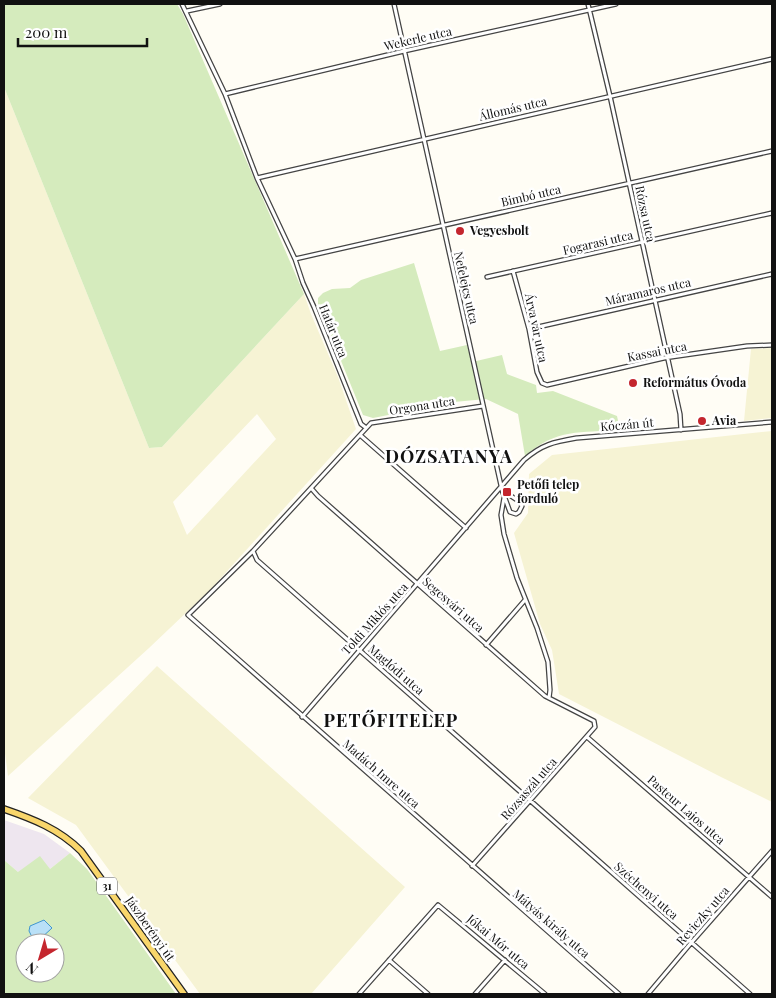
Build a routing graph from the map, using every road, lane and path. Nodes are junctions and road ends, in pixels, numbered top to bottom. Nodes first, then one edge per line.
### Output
1 (182, 4) edge
2 (220, 4) edge
3 (394, 4) edge
4 (588, 4) edge
5 (616, 4) edge
6 (589, 10) junction
7 (187, 11) junction
8 (404, 51) junction
9 (772, 59) edge
10 (225, 94) junction
11 (610, 96) junction
12 (424, 139) junction
13 (772, 151) edge
14 (257, 178) junction
15 (629, 182) junction
16 (772, 213) edge
17 (442, 225) junction
18 (642, 242) junction
19 (295, 259) junction
20 (513, 271) junction
21 (772, 274) edge
22 (487, 277) dead end
23 (655, 300) junction
24 (528, 328) junction
25 (772, 345) edge
26 (667, 358) junction
27 (547, 385) joint
28 (483, 406) junction
29 (772, 422) edge
30 (365, 427) junction
31 (681, 430) junction
32 (360, 436) junction
33 (311, 488) junction
34 (502, 489) junction
35 (504, 496) junction
36 (466, 528) junction
37 (252, 551) junction
38 (417, 585) junction
39 (526, 600) junction
40 (486, 645) junction
41 (360, 649) junction
42 (549, 698) junction
43 (302, 717) junction
44 (594, 721) joint
45 (587, 736) junction
46 (531, 800) junction
47 (4, 810) edge
48 (772, 851) edge
49 (472, 866) junction
50 (749, 876) junction
51 (772, 897) edge
52 (691, 943) junction
53 (388, 960) junction
54 (505, 960) junction
55 (184, 994) edge
56 (359, 994) edge
57 (428, 994) edge
58 (475, 994) edge
59 (545, 994) edge
60 (619, 994) edge
61 (648, 994) edge
62 (750, 994) edge

1 - 7 street, Határ utca
2 - 7 street
3 - 8 street, Nefelejcs utca
4 - 6 street, Rózsa utca
5 - 6 street, Wekerle utca
6 - 8 street, Wekerle utca
6 - 11 street, Rózsa utca
7 - 10 street, Határ utca
8 - 10 street, Wekerle utca
8 - 12 street, Nefelejcs utca
9 - 11 street, Állomás utca
10 - 14 street, Határ utca
11 - 12 street, Állomás utca
11 - 15 street, Rózsa utca
12 - 14 street, Állomás utca
12 - 17 street, Nefelejcs utca
13 - 15 street, Bimbó utca
14 - 19 street, Határ utca
15 - 17 street, Bimbó utca
15 - 18 street, Rózsa utca
16 - 18 street, Fogarasi utca
17 - 19 street, Bimbó utca
17 - 28 street, Nefelejcs utca
18 - 20 street, Fogarasi utca
18 - 23 street, Rózsa utca
19 - 30 street, Határ utca
20 - 22 street, Fogarasi utca
20 - 24 street, Árva vár utca
21 - 23 street, Máramaros utca
23 - 24 street, Máramaros utca
23 - 26 street, Rózsa utca
24 - 27 street, Árva vár utca
25 - 26 street, Kassai utca
26 - 27 street, Kassai utca
26 - 31 street, Rózsa utca
28 - 30 street, Orgona utca
28 - 34 street, Nefelejcs utca
29 - 31 street, Kóczán út
30 - 32 street
31 - 34 street, Kóczán út
32 - 33 street
32 - 36 street
33 - 37 street
33 - 38 street, Segesvári utca
34 - 35 street, Nefelejcs utca
34 - 35 street
34 - 36 street, Toldi Miklós utca
35 - 39 street
36 - 38 street, Toldi Miklós utca
37 - 41 street, Maglódi utca
37 - 43 street, Madách Imre utca
38 - 40 street, Segesvári utca
38 - 41 street, Toldi Miklós utca
39 - 40 street
39 - 42 street
40 - 42 street, Segesvári utca
41 - 43 street, Toldi Miklós utca
41 - 46 street, Maglódi utca
42 - 44 street, Segesvári utca
43 - 49 street, Madách Imre utca
44 - 45 street, Rózsaszál utca
45 - 46 street, Rózsaszál utca
45 - 50 street, Pasteur Lajos utca
46 - 49 street, Rózsaszál utca
46 - 52 street, Széchenyi utca
47 - 55 main road, Jászberényi út / 31
48 - 50 street, Reviczky utca
49 - 60 street, Mátyás király utca
50 - 51 street, Pasteur Lajos utca
50 - 52 street, Reviczky utca
52 - 61 street, Reviczky utca
52 - 62 street, Széchenyi utca
53 - 54 street, Jókai Mór utca
53 - 56 street
53 - 57 street
54 - 58 street
54 - 59 street, Jókai Mór utca

